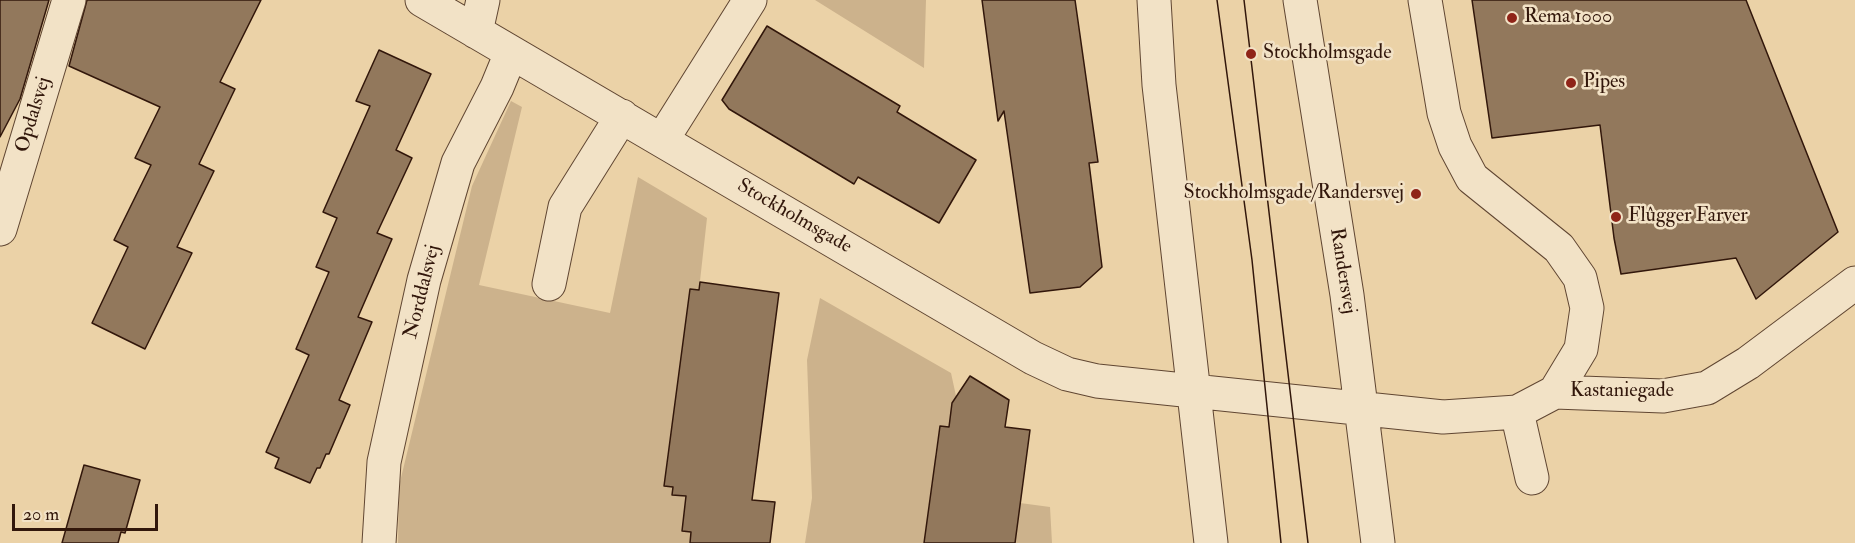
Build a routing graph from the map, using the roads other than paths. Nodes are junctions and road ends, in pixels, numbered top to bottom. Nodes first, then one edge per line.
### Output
1 (69, 0) edge
2 (422, 0) edge
3 (483, 0) edge
4 (750, 0) edge
5 (1154, 0) edge
6 (1300, 0) edge
7 (1425, 0) edge
8 (476, 32) junction
9 (511, 53) junction
10 (622, 116) junction
11 (662, 140) junction
12 (0, 229) edge
13 (1855, 283) edge
14 (549, 284) dead end
15 (1194, 391) junction
16 (1555, 392) junction
17 (1360, 410) junction
18 (1517, 412) junction
19 (1532, 478) dead end
20 (379, 543) edge
21 (1211, 543) edge
22 (1378, 543) edge

1 - 12 street, Opdalsvej
2 - 8 street, Stockholmsgade
3 - 8 street
4 - 11 street
5 - 15 street
6 - 17 street, Randersvej
7 - 16 street
8 - 9 street, Stockholmsgade
9 - 10 street, Stockholmsgade
9 - 20 street, Norddalsvej
10 - 11 street, Stockholmsgade
10 - 14 street
11 - 15 street, Stockholmsgade
13 - 16 street, Kastaniegade
15 - 17 street, Stockholmsgade
15 - 21 street
16 - 18 street, Kastaniegade
17 - 18 street, Kastaniegade
17 - 22 street, Randersvej
18 - 19 street

